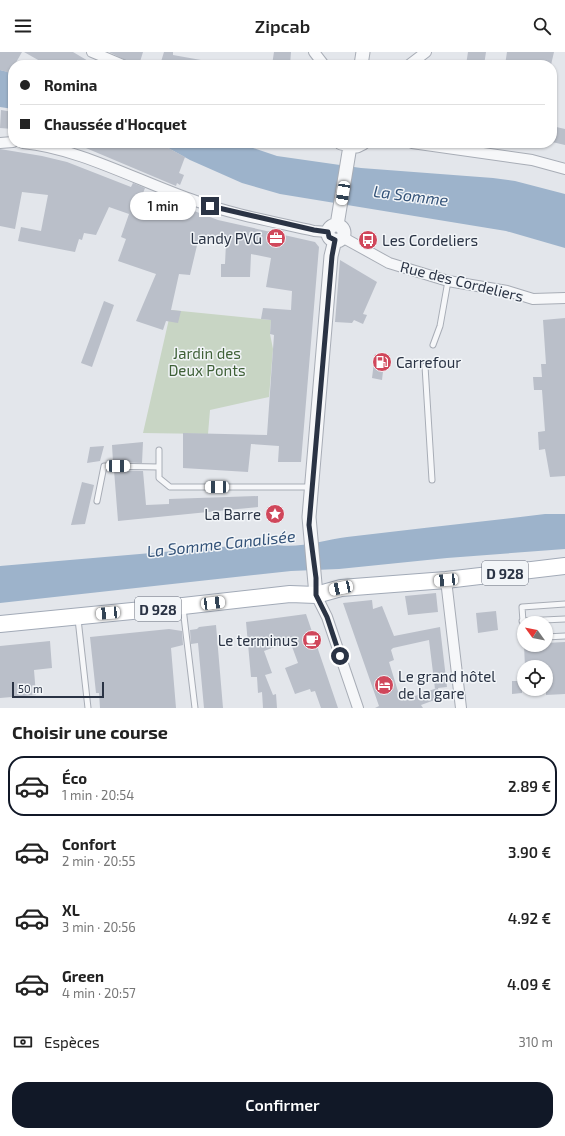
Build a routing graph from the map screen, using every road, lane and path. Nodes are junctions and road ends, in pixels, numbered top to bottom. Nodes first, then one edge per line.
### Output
1 (92, 52) edge
2 (314, 52) edge
3 (426, 52) edge
4 (111, 60) edge
5 (320, 60) edge
6 (415, 60) edge
7 (49, 148) edge
8 (346, 148) edge
9 (447, 148) edge
10 (565, 168) edge
11 (336, 229) junction
12 (448, 281) junction
13 (565, 298) edge
14 (433, 345) dead end
15 (425, 366) dead end
16 (159, 450) dead end
17 (159, 467) junction
18 (432, 480) dead end
19 (311, 487) junction
20 (97, 501) dead end
21 (565, 566) edge
22 (446, 580) junction
23 (316, 595) junction
24 (565, 604) edge
25 (183, 606) junction
26 (78, 616) junction
27 (522, 616) edge
28 (565, 619) edge
29 (553, 620) edge
30 (0, 624) edge
31 (565, 636) edge
32 (553, 637) edge
33 (88, 708) edge
34 (195, 708) edge
35 (358, 708) edge
36 (460, 708) edge

1 - 4 street
2 - 5 street
3 - 6 street
7 - 11 street, Rue des Cordeliers
8 - 11 street
9 - 10 street
11 - 12 street, Rue des Cordeliers
11 - 19 street
12 - 13 street, Rue des Cordeliers
12 - 14 lane
15 - 18 lane
16 - 17 lane
17 - 19 lane
17 - 20 lane
19 - 23 street
21 - 22 main road, D 928
22 - 23 main road, D 928
22 - 36 street
23 - 25 main road, D 928
23 - 35 street
24 - 27 lane
25 - 26 main road, D 928
25 - 34 lane
26 - 30 main road, D 928
26 - 33 lane
28 - 29 lane
31 - 32 lane

